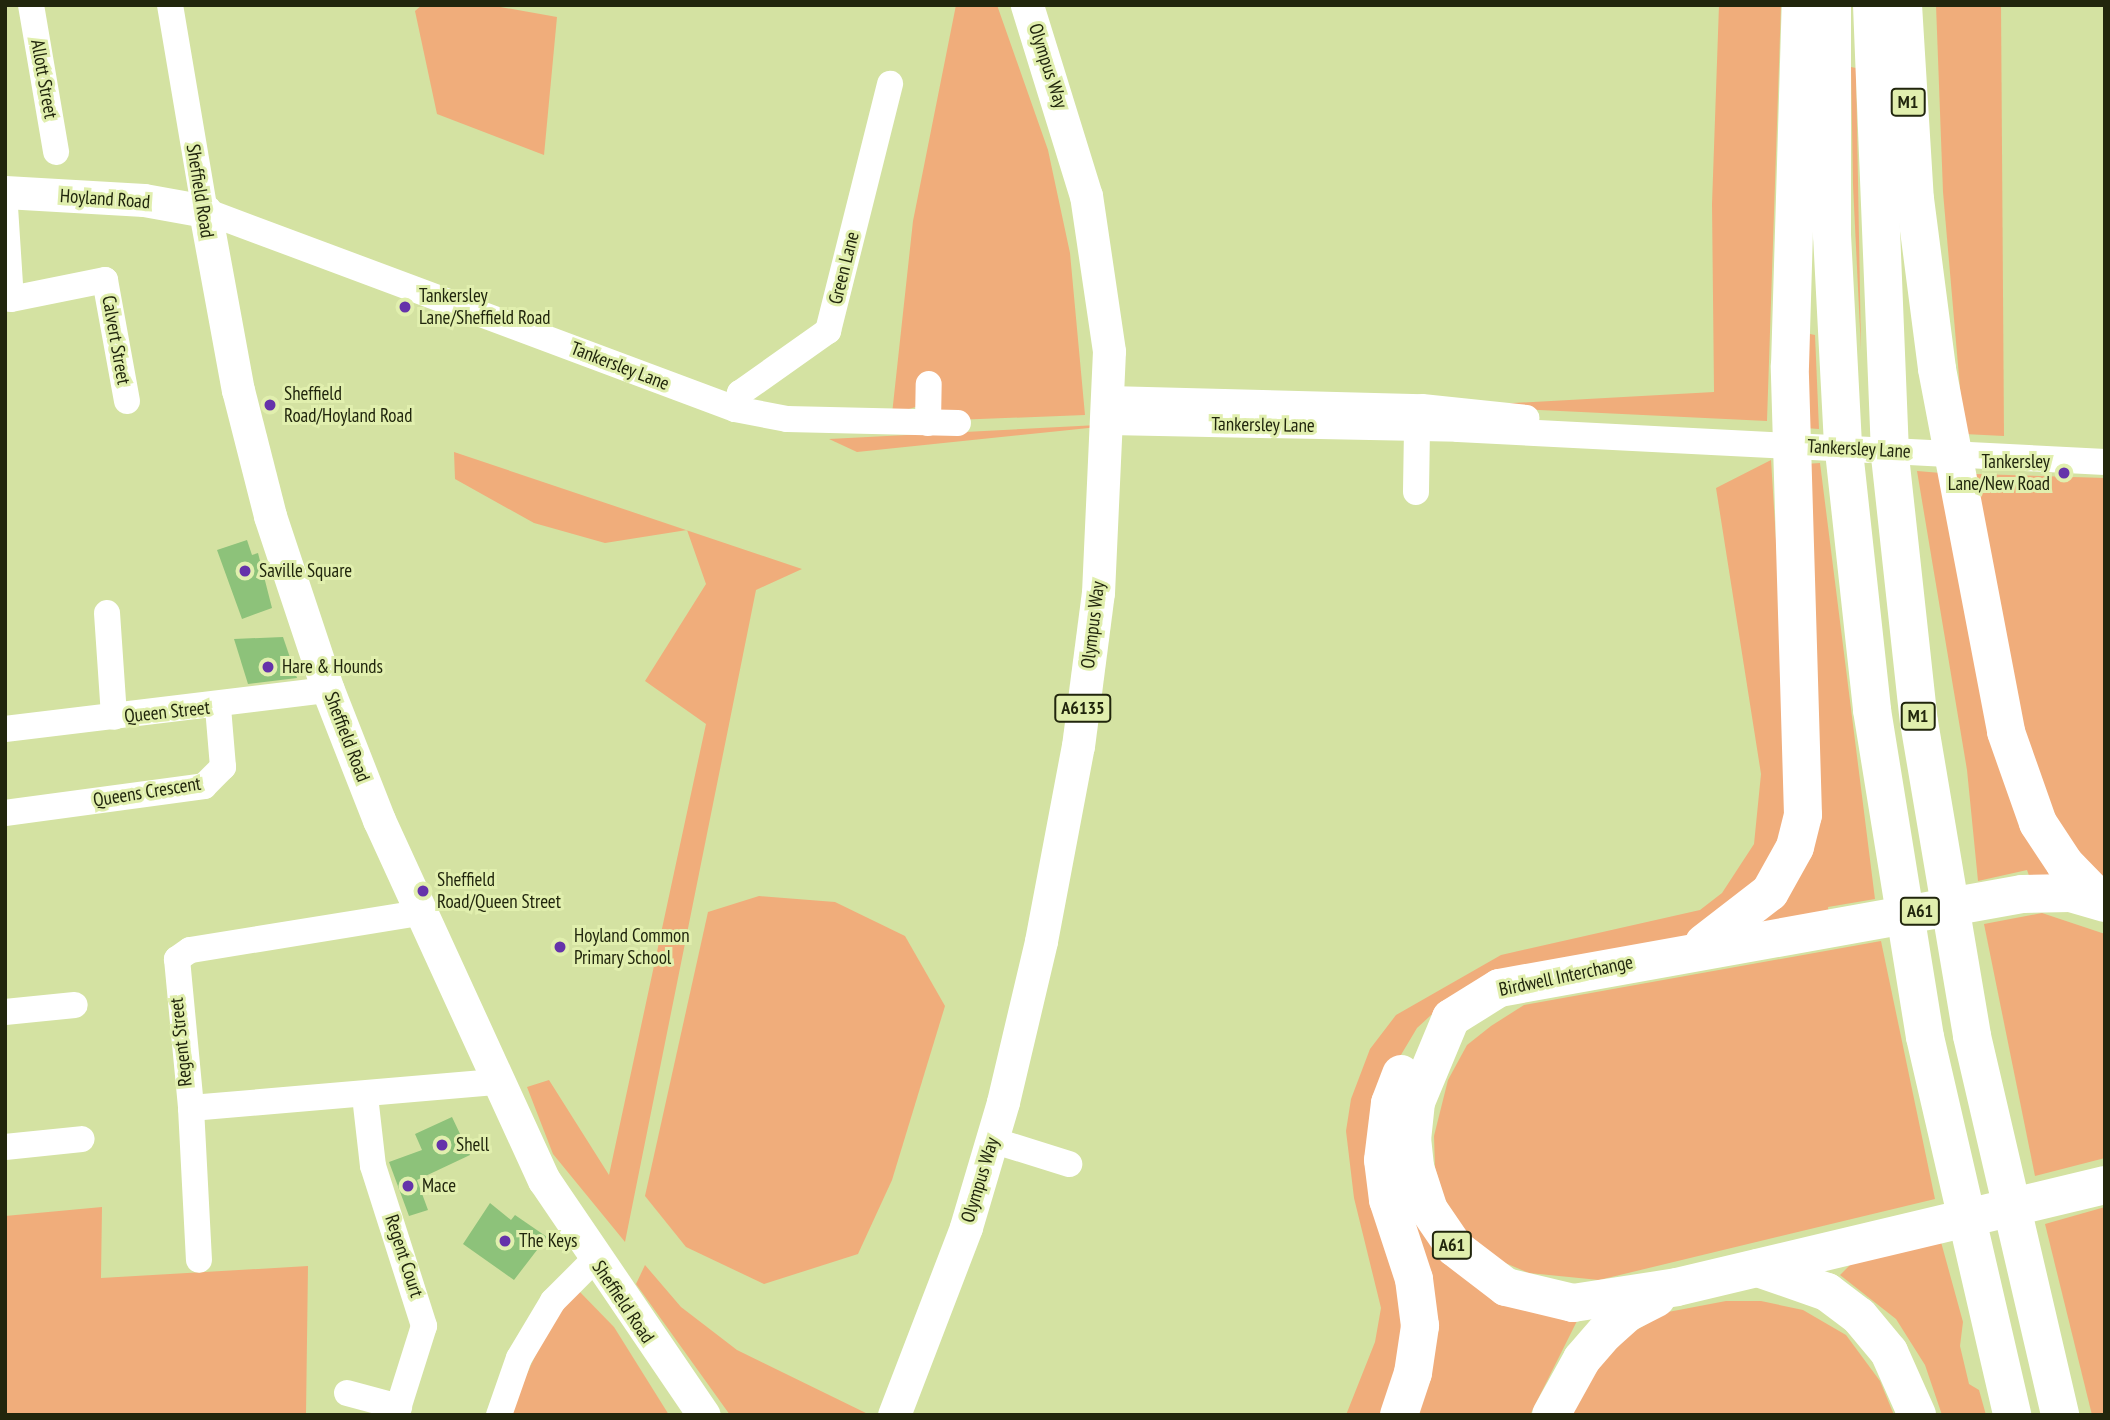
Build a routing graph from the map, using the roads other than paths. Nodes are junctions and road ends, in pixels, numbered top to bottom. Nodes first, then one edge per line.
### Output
1 (31, 5) edge
2 (170, 5) edge
3 (1027, 5) edge
4 (1801, 5) edge
5 (1832, 5) edge
6 (1872, 5) edge
7 (1903, 5) edge
8 (890, 83) dead end
9 (56, 152) dead end
10 (5, 192) edge
11 (5, 207) edge
12 (205, 211) junction
13 (929, 384) dead end
14 (127, 401) dead end
15 (1380, 407) junction
16 (736, 409) junction
17 (1109, 410) junction
18 (928, 423) junction
19 (958, 423) dead end
20 (1417, 428) junction
21 (1614, 437) junction
22 (2105, 462) edge
23 (1416, 492) dead end
24 (107, 613) dead end
25 (328, 690) junction
26 (218, 707) junction
27 (114, 717) junction
28 (5, 729) edge
29 (5, 813) edge
30 (2103, 902) edge
31 (419, 913) junction
32 (1691, 952) junction
33 (75, 1005) dead end
34 (5, 1012) edge
35 (1451, 1018) junction
36 (495, 1082) junction
37 (365, 1096) junction
38 (191, 1108) junction
39 (82, 1139) dead end
40 (992, 1140) junction
41 (5, 1147) edge
42 (1069, 1164) dead end
43 (2097, 1188) edge
44 (200, 1260) dead end
45 (594, 1260) junction
46 (1758, 1268) junction
47 (1677, 1287) junction
48 (347, 1393) dead end
49 (899, 1409) edge
50 (1555, 1410) edge
51 (397, 1411) edge
52 (698, 1411) edge
53 (499, 1415) edge
54 (1399, 1415) edge
55 (1917, 1415) edge
56 (2012, 1415) edge
57 (2060, 1415) edge

1 - 9 street, Allott Street
2 - 12 street, Sheffield Road
3 - 17 main road, Olympus Way / A6135
4 - 32 highway
5 - 56 highway, M1
6 - 57 highway, M1
7 - 30 highway, M1
8 - 16 street, Green Lane
10 - 12 main road, Hoyland Road
11 - 14 street, Calvert Street
12 - 16 street, Tankersley Lane
12 - 25 main road, Sheffield Road
13 - 18 street
15 - 17 street, Tankersley Lane
15 - 20 street, Tankersley Lane
15 - 21 street, Tankersley Lane
16 - 18 street, Tankersley Lane
17 - 20 street, Tankersley Lane
17 - 40 main road, Olympus Way / A6135
18 - 19 street, Tankersley Lane
20 - 21 street, Tankersley Lane
20 - 23 street
21 - 22 street, Tankersley Lane
24 - 27 street
25 - 26 street, Queen Street
25 - 31 main road, Sheffield Road
26 - 27 street, Queen Street
26 - 29 street, Queens Crescent
27 - 28 street, Queen Street
30 - 32 highway, Birdwell Interchange / A61
31 - 36 main road, Sheffield Road
31 - 38 street, Regent Street
32 - 35 highway, Birdwell Interchange / A61
33 - 34 street
35 - 47 highway, A61
35 - 54 highway, A61
36 - 37 street, Regent Street
36 - 45 main road, Sheffield Road
37 - 38 street, Regent Street
37 - 51 street, Regent Court
38 - 44 street
39 - 41 street
40 - 42 street
40 - 49 main road, Olympus Way / A6135
43 - 46 highway, A61
45 - 52 main road, Sheffield Road
45 - 53 street
46 - 47 highway, A61
46 - 55 highway
47 - 50 highway, A61
48 - 51 street

